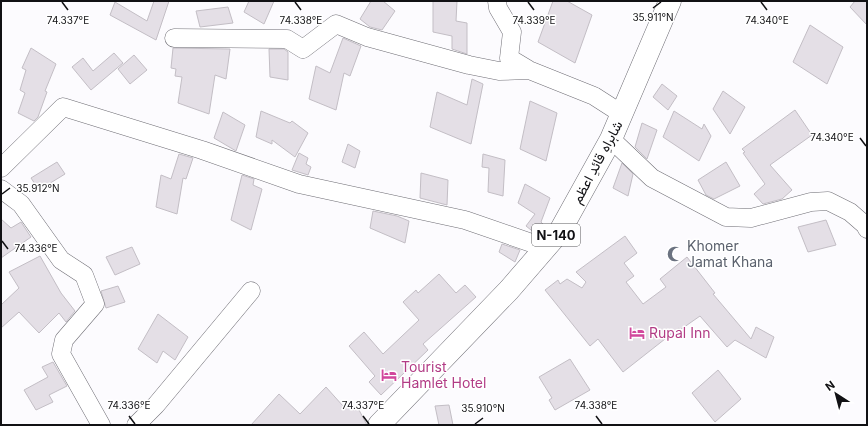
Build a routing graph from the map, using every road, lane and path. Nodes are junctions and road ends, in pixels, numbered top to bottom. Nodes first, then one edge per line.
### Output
1 (497, 1) edge
2 (670, 1) edge
3 (174, 38) dead end
4 (529, 70) junction
5 (622, 114) junction
6 (611, 139) junction
7 (1, 168) edge
8 (1, 190) edge
9 (866, 226) edge
10 (546, 248) junction
11 (252, 292) dead end
12 (101, 425) edge
13 (136, 425) edge
14 (379, 425) edge

1 - 4 street
2 - 5 highway, شاہراہِ قائدِ اعظم / N-140
3 - 4 street
4 - 5 street
5 - 6 highway, شاہراہِ قائدِ اعظم / N-140
6 - 9 street
6 - 10 highway, شاہراہِ قائدِ اعظم / N-140
7 - 10 street
8 - 12 street
10 - 14 highway, شاہراہِ قائدِ اعظم / N-140
11 - 13 street

